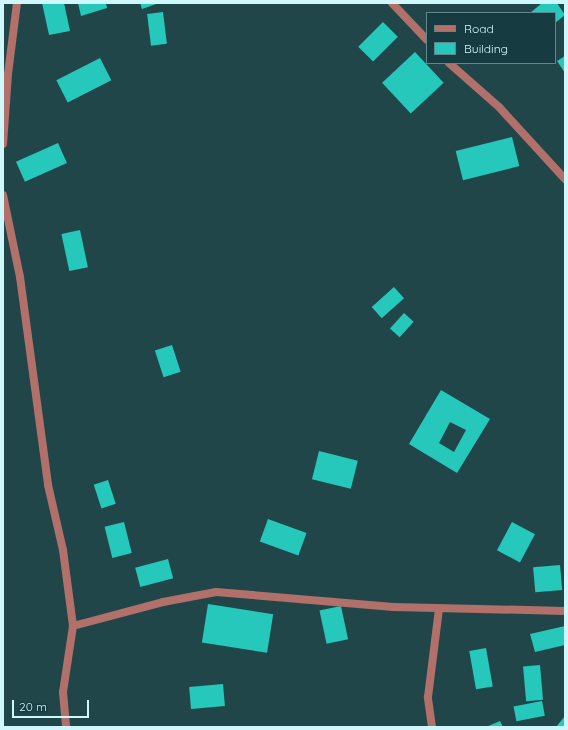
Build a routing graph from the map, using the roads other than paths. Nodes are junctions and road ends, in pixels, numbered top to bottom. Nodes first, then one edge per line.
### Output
1 (17, 3) edge
2 (392, 3) edge
3 (426, 39) edge
4 (450, 64) edge
5 (3, 144) edge
6 (564, 176) edge
7 (3, 195) edge
8 (439, 609) junction
9 (565, 611) edge
10 (73, 626) junction
11 (66, 727) edge
12 (432, 727) edge

1 - 5 street
2 - 3 street
4 - 6 street
7 - 10 street
8 - 9 street
8 - 10 street
8 - 12 street
10 - 11 street

